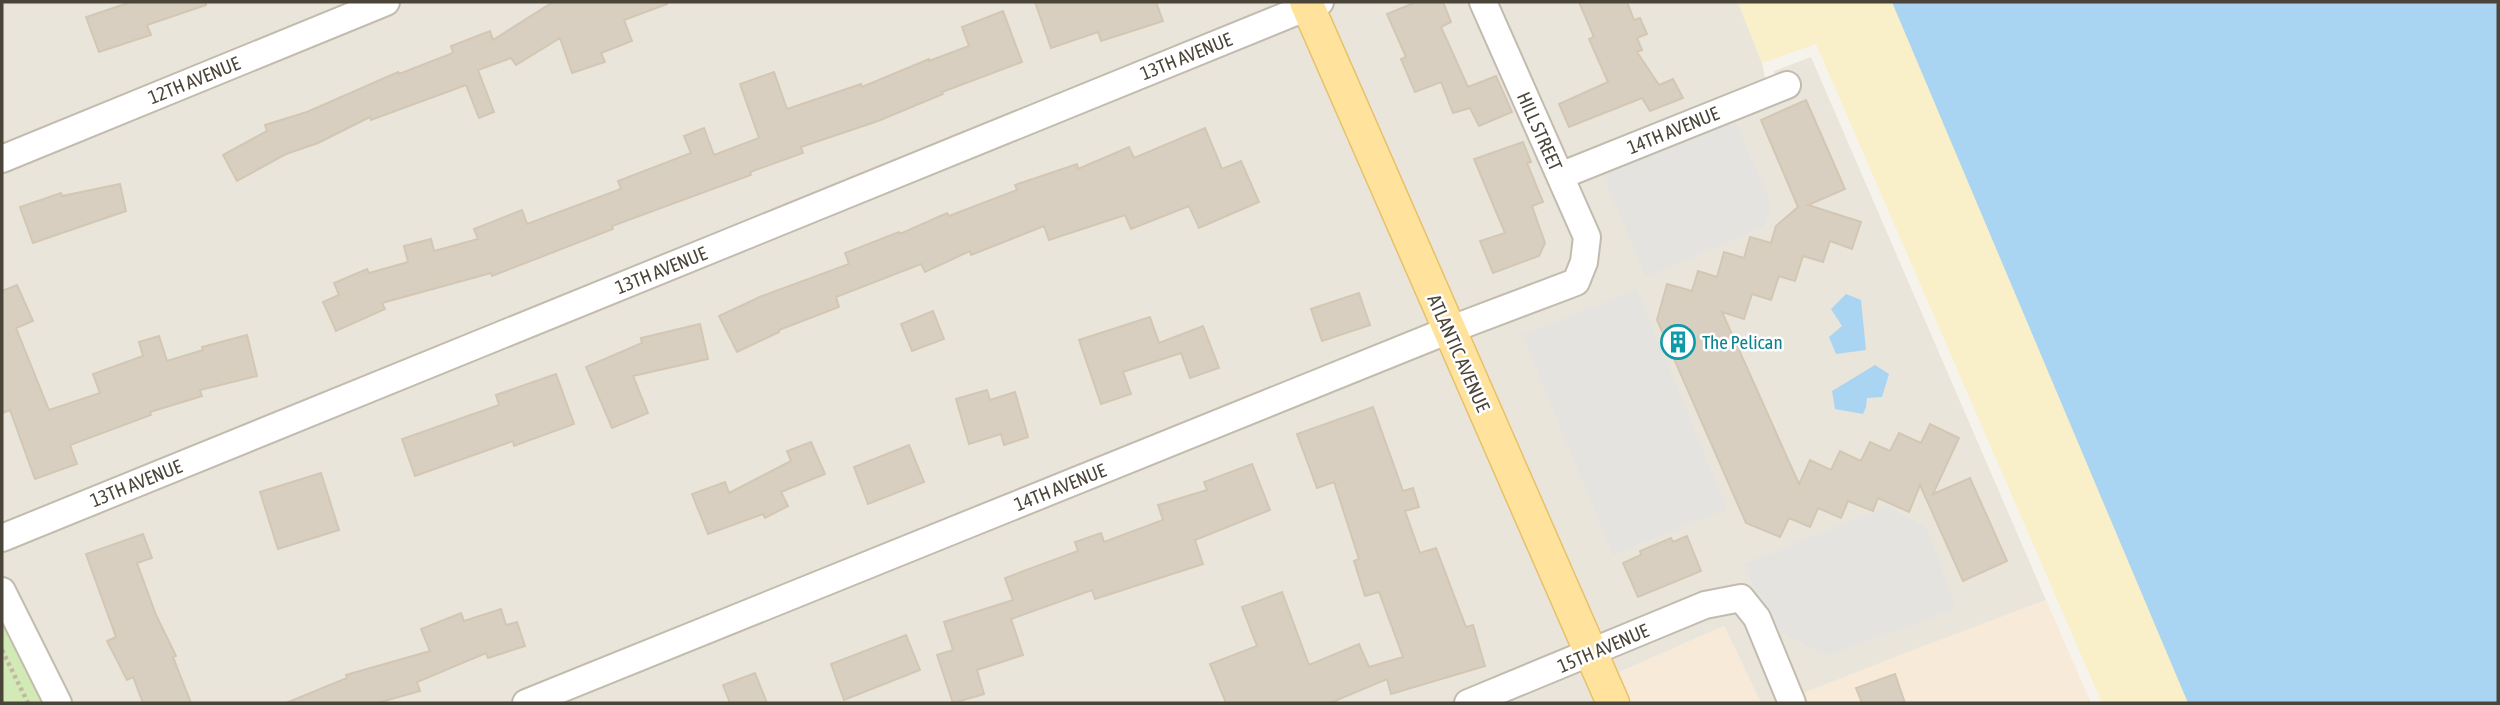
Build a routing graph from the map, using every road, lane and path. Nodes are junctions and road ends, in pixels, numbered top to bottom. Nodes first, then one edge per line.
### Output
1 (386, 2) edge
2 (1483, 2) edge
3 (1311, 4) edge
4 (1787, 85) dead end
5 (2, 159) edge
6 (1560, 176) junction
7 (1584, 262) joint
8 (1449, 330) junction
9 (2, 538) edge
10 (2, 591) edge
11 (2, 650) edge
12 (1591, 653) junction
13 (28, 703) edge
14 (58, 703) edge
15 (526, 703) edge
16 (1468, 703) edge
17 (1613, 703) edge
18 (1792, 703) edge

1 - 5 street, 12TH AVENUE
2 - 6 street, HILL STREET
3 - 8 main road, ATLANTIC AVENUE
3 - 9 street, 13TH AVENUE
4 - 6 street, 14TH AVENUE
6 - 7 street, HILL STREET
7 - 8 street, 14TH AVENUE
8 - 12 main road, ATLANTIC AVENUE
8 - 15 street, 14TH AVENUE
10 - 14 street
11 - 13 path
12 - 16 street, 15TH AVENUE
12 - 17 main road, ATLANTIC AVENUE
12 - 18 street, 15TH AVENUE

